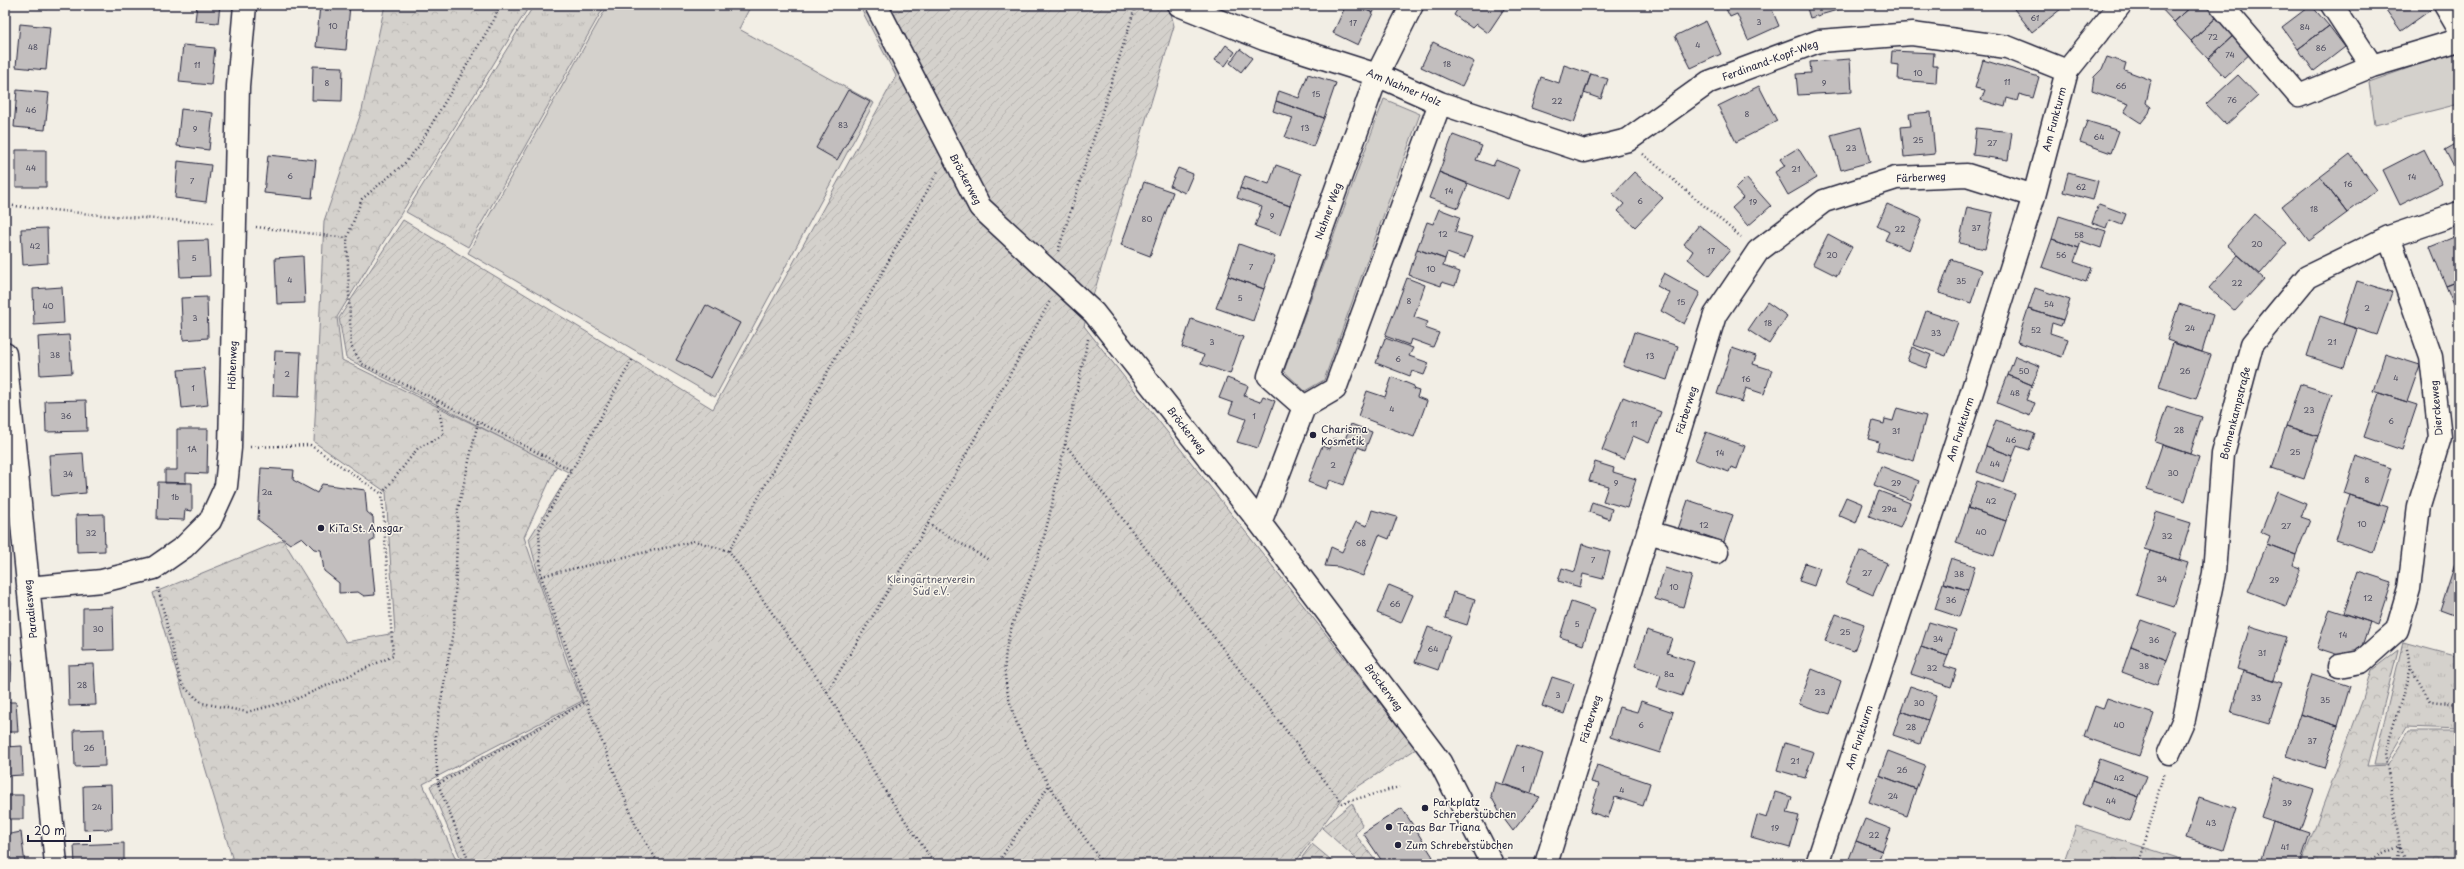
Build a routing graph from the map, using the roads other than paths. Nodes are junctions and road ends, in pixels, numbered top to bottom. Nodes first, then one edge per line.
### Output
1 (245, 5) edge
2 (876, 5) edge
3 (1179, 5) edge
4 (1412, 5) edge
5 (2120, 5) edge
6 (2221, 5) edge
7 (2332, 5) edge
8 (2445, 5) edge
9 (2459, 29) edge
10 (2459, 40) edge
11 (2372, 66) junction
12 (2067, 71) junction
13 (1377, 74) junction
14 (1440, 103) junction
15 (1584, 151) joint
16 (2034, 196) junction
17 (2459, 213) edge
18 (2389, 237) junction
19 (5, 354) edge
20 (1304, 407) junction
21 (12, 495) edge
22 (1260, 523) junction
23 (1648, 532) junction
24 (1717, 552) dead end
25 (28, 588) junction
26 (2339, 666) dead end
27 (2169, 753) road end
28 (56, 864) edge
29 (1492, 864) edge
30 (1546, 864) edge
31 (1817, 864) edge

1 - 25 street, Höhenweg
2 - 22 street, Bröckerweg
3 - 13 street, Am Nahner Holz
4 - 13 street, Nahner Weg
5 - 12 street, Am Funkturm
6 - 11 street
7 - 11 street
8 - 9 street
10 - 11 street
12 - 15 street, Ferdinand-Kopf-Weg
12 - 16 street, Am Funkturm
13 - 14 street, Am Nahner Holz
13 - 20 street, Nahner Weg
14 - 15 street, Am Nahner Holz
14 - 20 street
16 - 23 street, Färberweg
16 - 31 street, Am Funkturm
17 - 18 street, Bohnenkampstraße
18 - 26 street, Dierckeweg
18 - 27 street, Bohnenkampstraße
19 - 21 street, Paradiesweg
20 - 22 street
21 - 25 street, Paradiesweg
22 - 29 street, Bröckerweg
23 - 24 street
23 - 30 street, Färberweg
25 - 28 street, Paradiesweg

